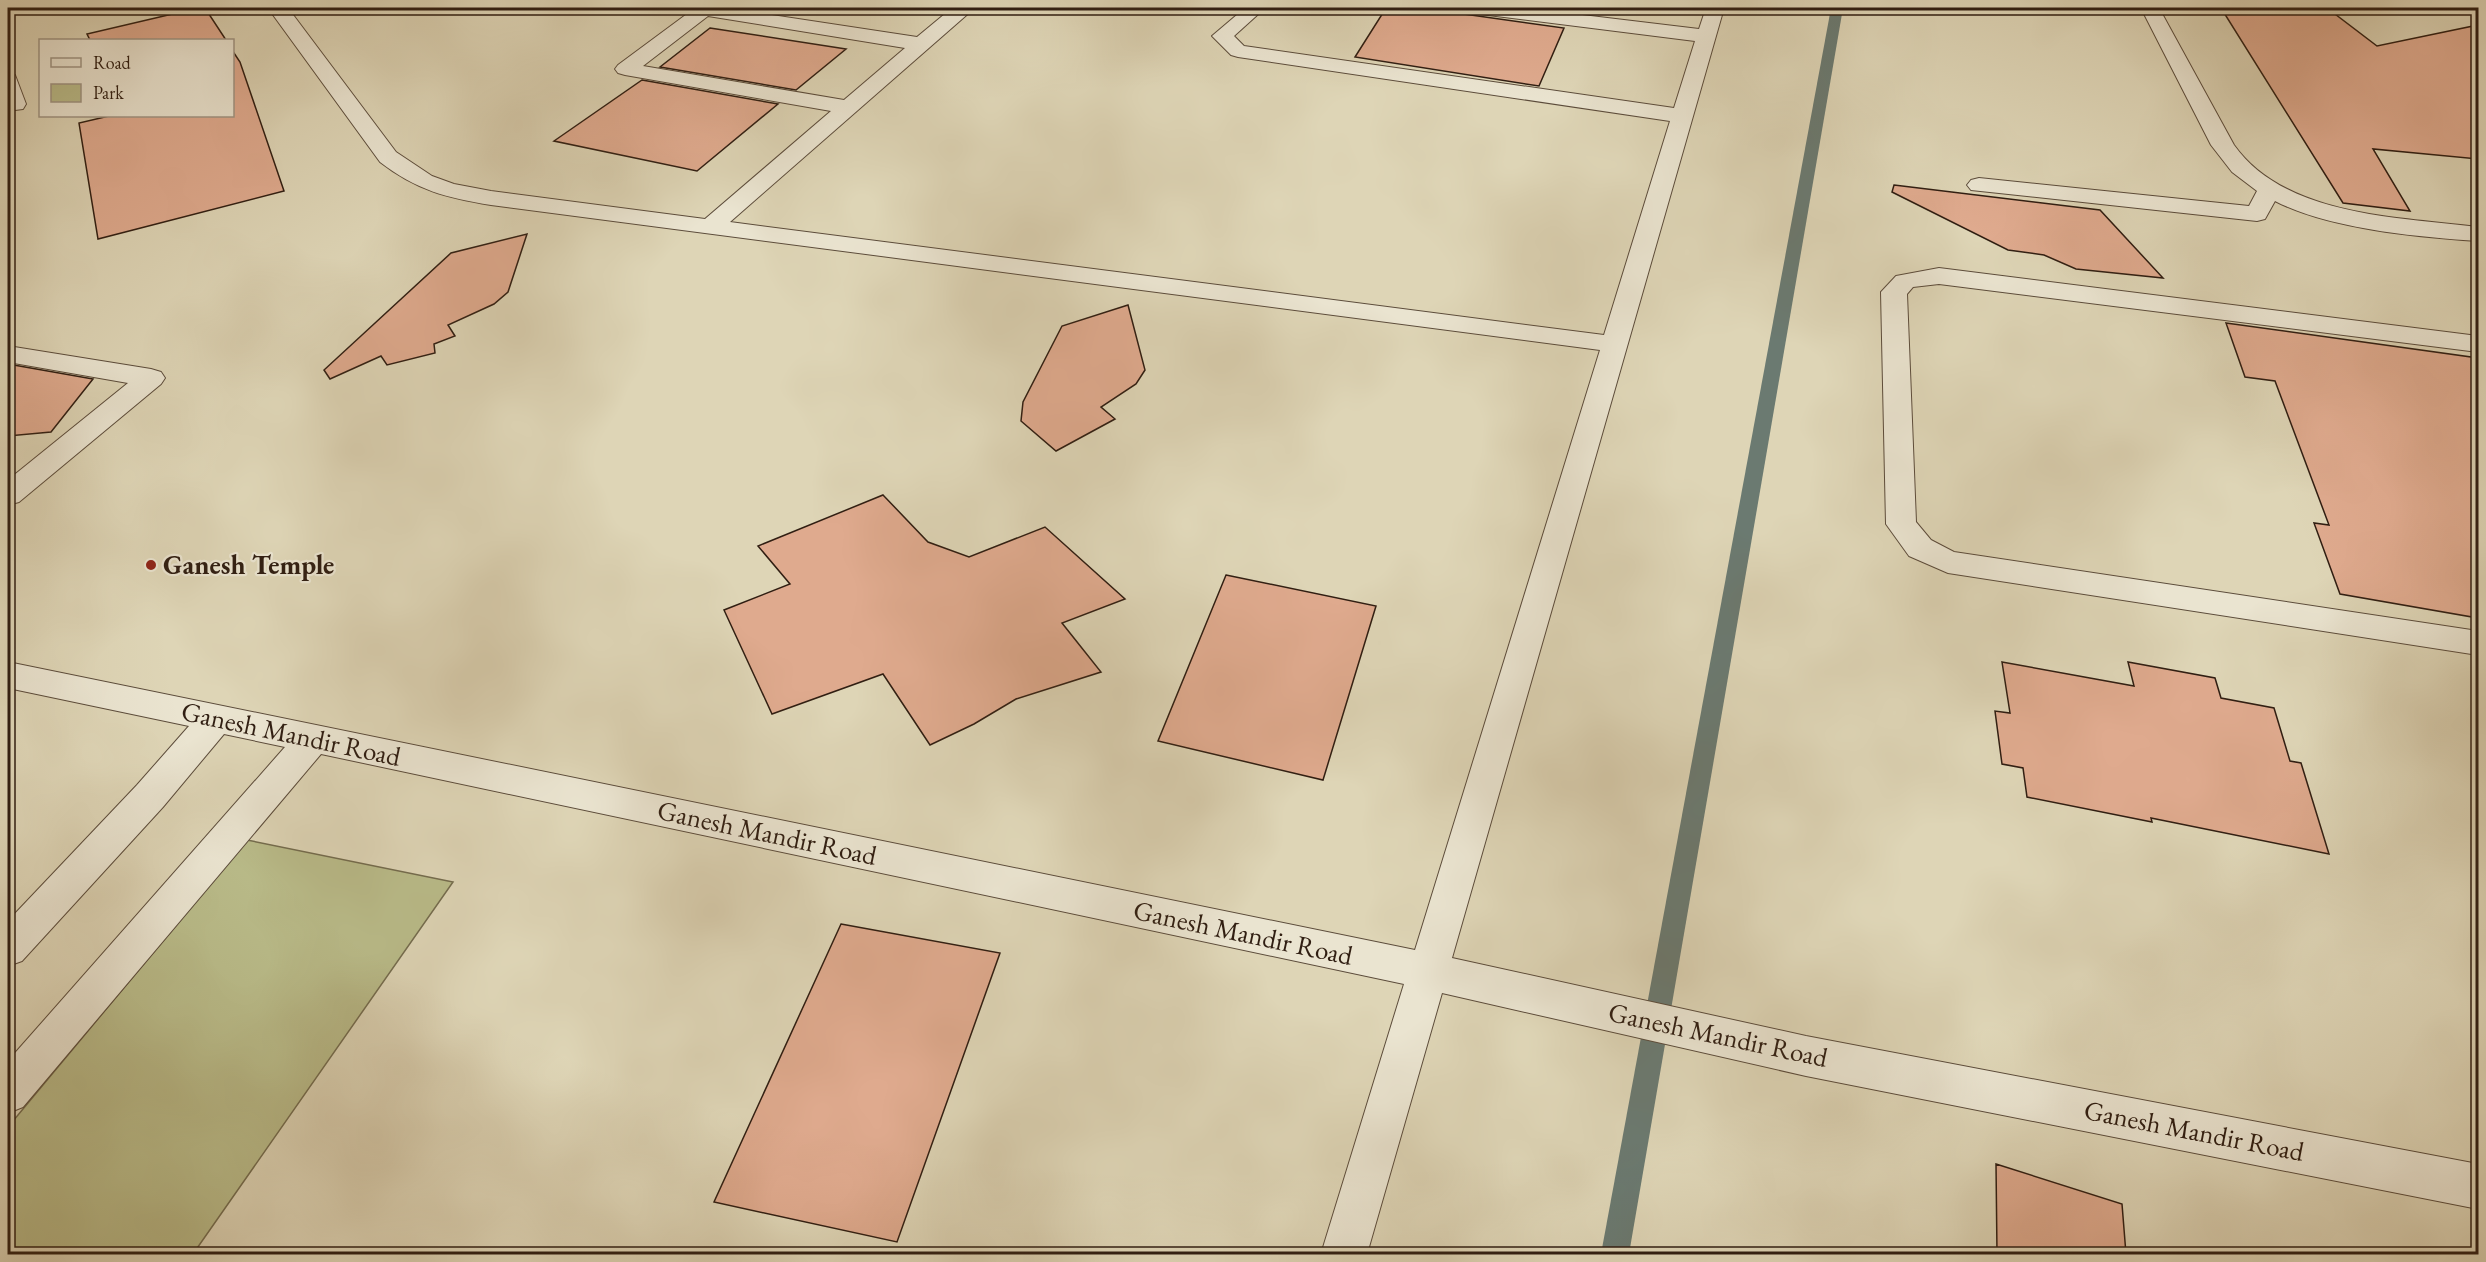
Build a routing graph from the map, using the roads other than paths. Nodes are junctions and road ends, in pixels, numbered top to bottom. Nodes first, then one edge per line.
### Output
1 (278, 8) edge
2 (963, 8) edge
3 (1256, 8) edge
4 (1480, 8) edge
5 (2150, 8) edge
6 (1711, 22) edge
7 (894, 40) junction
8 (920, 44) junction
9 (876, 56) dead end
10 (8, 79) edge
11 (844, 97) junction
12 (15, 104) dead end
13 (1683, 116) junction
14 (1979, 185) dead end
15 (2269, 190) junction
16 (711, 226) junction
17 (2478, 234) edge
18 (1615, 344) junction
19 (2478, 344) edge
20 (8, 354) edge
21 (8, 495) edge
22 (2478, 643) edge
23 (8, 675) edge
24 (216, 719) junction
25 (314, 738) junction
26 (8, 948) edge
27 (1428, 971) junction
28 (8, 1092) edge
29 (2478, 1187) edge
30 (1344, 1254) edge

1 - 16 street
2 - 8 street
3 - 13 street
4 - 6 street
5 - 15 street
6 - 13 street
7 - 8 street
7 - 9 street
7 - 11 street
8 - 11 street
10 - 12 street
11 - 16 street
13 - 18 street
14 - 15 street
15 - 17 street
16 - 18 street
18 - 27 street
19 - 22 street
20 - 21 street
23 - 24 street, Ganesh Mandir Road
24 - 25 street, Ganesh Mandir Road
24 - 26 street
25 - 27 street, Ganesh Mandir Road
25 - 28 street
27 - 29 street, Ganesh Mandir Road
27 - 30 street

